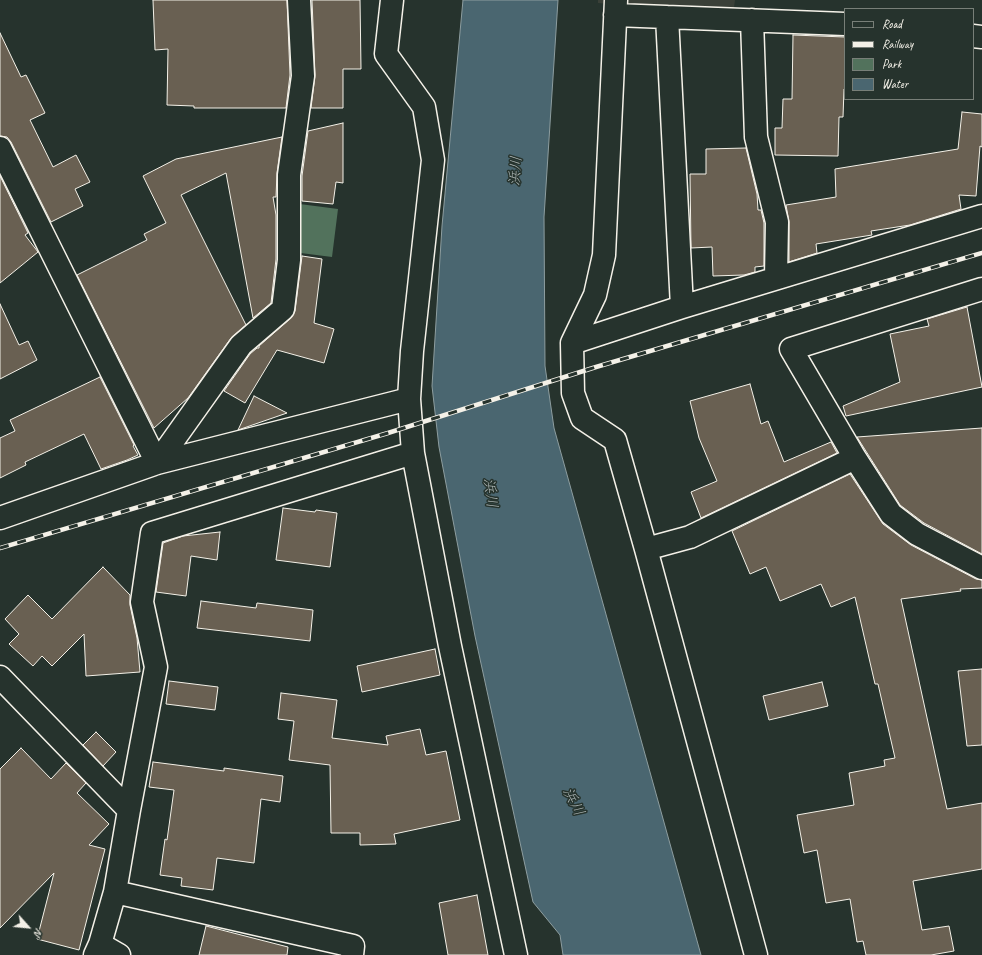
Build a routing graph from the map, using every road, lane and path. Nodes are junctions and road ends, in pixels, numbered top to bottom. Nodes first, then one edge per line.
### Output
1 (299, 0) edge
2 (392, 0) edge
3 (615, 7) edge
4 (667, 17) junction
5 (752, 20) junction
6 (844, 24) edge
7 (0, 148) edge
8 (982, 216) edge
9 (776, 278) junction
10 (982, 289) edge
11 (682, 307) junction
12 (572, 344) junction
13 (409, 398) junction
14 (414, 453) junction
15 (854, 458) junction
16 (157, 463) junction
17 (0, 518) edge
18 (646, 549) junction
19 (982, 568) edge
20 (0, 677) edge
21 (129, 810) junction
22 (115, 892) junction
23 (97, 950) edge
24 (119, 955) edge
25 (352, 955) edge
26 (516, 955) edge
27 (756, 955) edge

1 - 16 street
2 - 13 street
3 - 4 street
3 - 12 street
4 - 5 street
4 - 11 street
5 - 6 street
5 - 9 street
7 - 16 street
8 - 9 street
9 - 11 street
10 - 15 street
11 - 12 street
12 - 18 street
13 - 14 street
13 - 16 street
14 - 21 street
14 - 26 street
15 - 18 street
15 - 19 street
16 - 17 street
18 - 27 street
20 - 21 street
21 - 22 street
22 - 23 street
22 - 25 street
23 - 24 street

